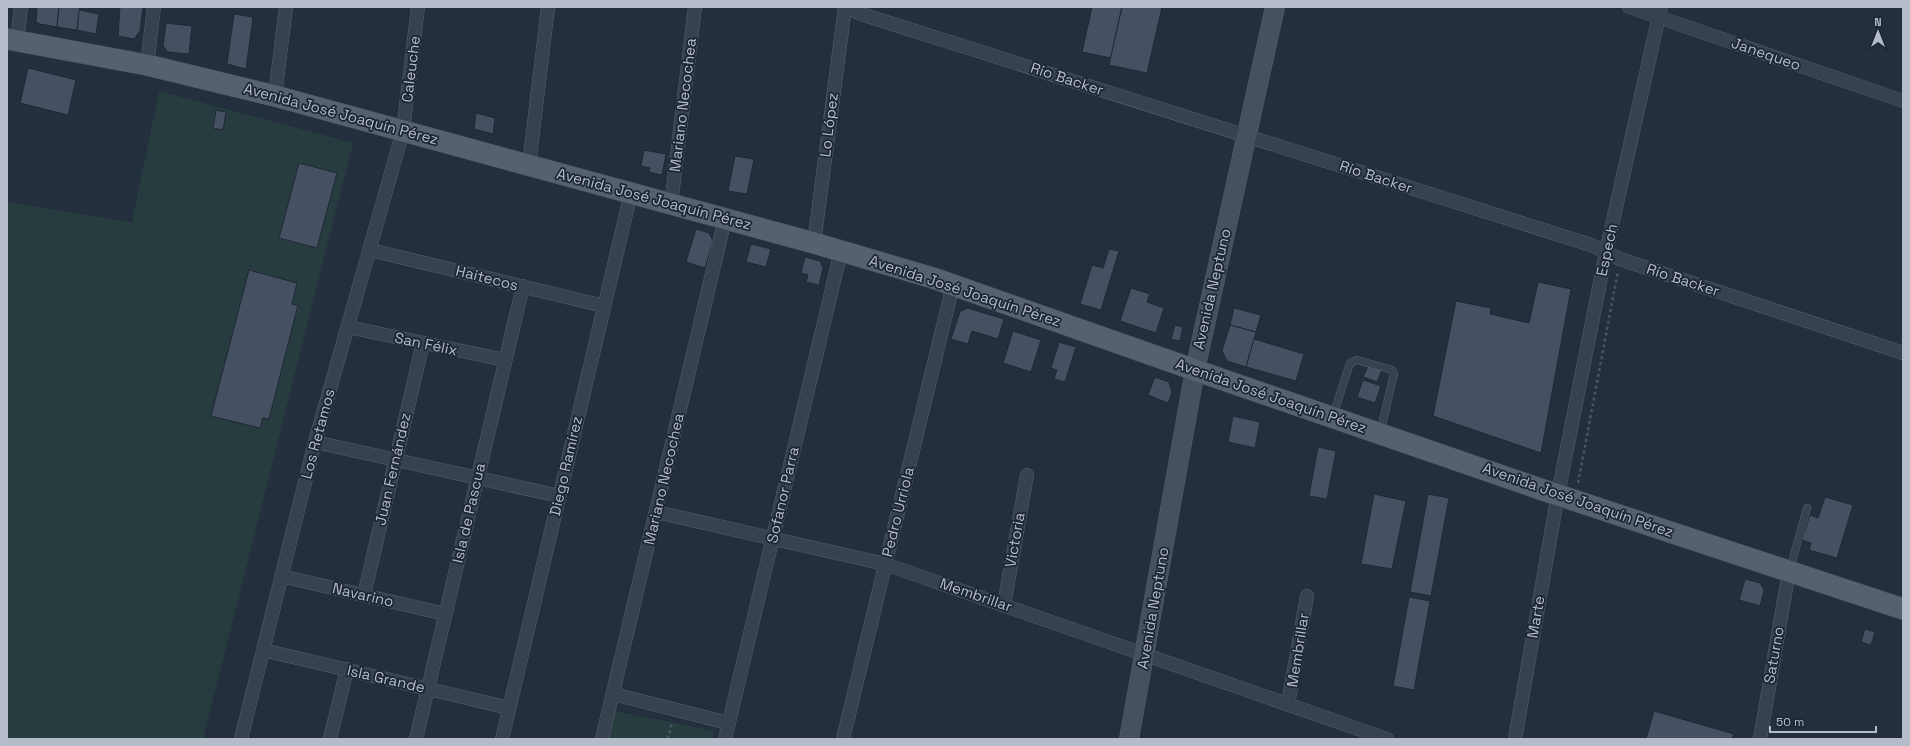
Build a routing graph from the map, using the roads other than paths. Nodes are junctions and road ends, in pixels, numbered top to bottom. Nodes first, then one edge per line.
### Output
1 (21, 7) edge
2 (154, 7) edge
3 (286, 7) edge
4 (418, 7) edge
5 (548, 7) edge
6 (695, 7) edge
7 (846, 7) edge
8 (1275, 7) edge
9 (1629, 7) edge
10 (1660, 12) edge
11 (12, 40) edge
12 (147, 65) junction
13 (275, 96) junction
14 (1903, 101) edge
15 (404, 131) junction
16 (1246, 136) junction
17 (529, 165) junction
18 (631, 193) junction
19 (671, 204) junction
20 (725, 219) junction
21 (814, 243) junction
22 (370, 250) junction
23 (841, 251) junction
24 (1606, 252) junction
25 (953, 284) junction
26 (522, 286) junction
27 (604, 306) junction
28 (348, 327) junction
29 (423, 343) junction
30 (1903, 353) edge
31 (505, 360) junction
32 (1194, 370) junction
33 (1333, 418) junction
34 (1380, 433) junction
35 (315, 442) junction
36 (396, 460) junction
37 (1027, 475) dead end
38 (477, 478) junction
39 (1558, 494) junction
40 (559, 496) junction
41 (1807, 508) dead end
42 (656, 512) junction
43 (772, 538) junction
44 (885, 564) junction
45 (1789, 571) junction
46 (281, 576) junction
47 (364, 595) junction
48 (1307, 596) dead end
49 (1004, 605) junction
50 (1903, 609) edge
51 (445, 614) junction
52 (263, 650) junction
53 (1144, 654) junction
54 (347, 669) junction
55 (428, 688) junction
56 (612, 694) junction
57 (1288, 704) junction
58 (509, 708) junction
59 (728, 723) junction
60 (241, 739) edge
61 (330, 739) edge
62 (416, 739) edge
63 (502, 739) edge
64 (602, 739) edge
65 (724, 739) edge
66 (843, 739) edge
67 (1130, 739) edge
68 (1387, 739) edge
69 (1515, 739) edge
70 (1760, 739) edge

1 - 11 street
2 - 12 street
3 - 13 street
4 - 15 street, Caleuche
5 - 17 street
6 - 19 street, Mariano Necochea
7 - 16 street, Río Backer
7 - 21 street, Lo López
8 - 16 main road, Avenida Neptuno
9 - 10 street, Janequeo
10 - 14 street, Janequeo
10 - 24 street, Espech
11 - 12 main road, Avenida José Joaquín Pérez
12 - 13 main road, Avenida José Joaquín Pérez
13 - 15 main road, Avenida José Joaquín Pérez
15 - 17 main road, Avenida José Joaquín Pérez
15 - 22 street, Los Retamos
16 - 24 street, Río Backer
16 - 32 main road, Avenida Neptuno
17 - 18 main road, Avenida José Joaquín Pérez
18 - 19 main road, Avenida José Joaquín Pérez
18 - 27 street, Diego Ramírez
19 - 20 main road, Avenida José Joaquín Pérez
20 - 21 main road, Avenida José Joaquín Pérez
20 - 42 street, Mariano Necochea
21 - 23 main road, Avenida José Joaquín Pérez
22 - 26 street, Haitecos
22 - 28 street, Los Retamos
23 - 25 main road, Avenida José Joaquín Pérez
23 - 43 street, Sofanor Parra
24 - 30 street, Río Backer
24 - 39 street, Espech
25 - 32 main road, Avenida José Joaquín Pérez
25 - 44 street, Pedro Urriola
26 - 27 street, Haitecos
26 - 31 street, Isla de Pascua
27 - 40 street, Diego Ramírez
28 - 29 street, San Félix
28 - 35 street, Los Retamos
29 - 31 street, San Félix
29 - 36 street, Juan Fernández
31 - 38 street, Isla de Pascua
32 - 33 main road, Avenida José Joaquín Pérez
32 - 53 main road, Avenida Neptuno
33 - 34 main road, Avenida José Joaquín Pérez
33 - 34 lane
34 - 39 main road, Avenida José Joaquín Pérez
35 - 36 street
35 - 46 street, Los Retamos
36 - 38 street
36 - 47 street, Juan Fernández
37 - 49 street, Victoria
38 - 40 street
38 - 51 street, Isla de Pascua
39 - 45 main road, Avenida José Joaquín Pérez
39 - 69 street, Marte
40 - 58 street, Diego Ramírez
41 - 45 lane
42 - 43 street, Membrillar
42 - 56 street, Mariano Necochea
43 - 44 street, Membrillar
43 - 59 street, Sofanor Parra
44 - 49 street, Membrillar
44 - 66 street, Pedro Urriola
45 - 50 main road, Avenida José Joaquín Pérez
45 - 70 street, Saturno
46 - 47 street, Navarino
46 - 52 street, Los Retamos
47 - 51 street, Navarino
48 - 57 street, Membrillar
49 - 53 street, Membrillar
51 - 55 street, Isla de Pascua
52 - 54 street, Isla Grande
52 - 60 street, Los Retamos
53 - 57 street, Membrillar
53 - 67 main road, Avenida Neptuno
54 - 55 street, Isla Grande
54 - 61 street
55 - 58 street, Isla Grande
55 - 62 street, Isla de Pascua
56 - 59 street
56 - 64 street, Mariano Necochea
57 - 68 street, Membrillar
58 - 63 street, Diego Ramírez
59 - 65 street, Sofanor Parra

